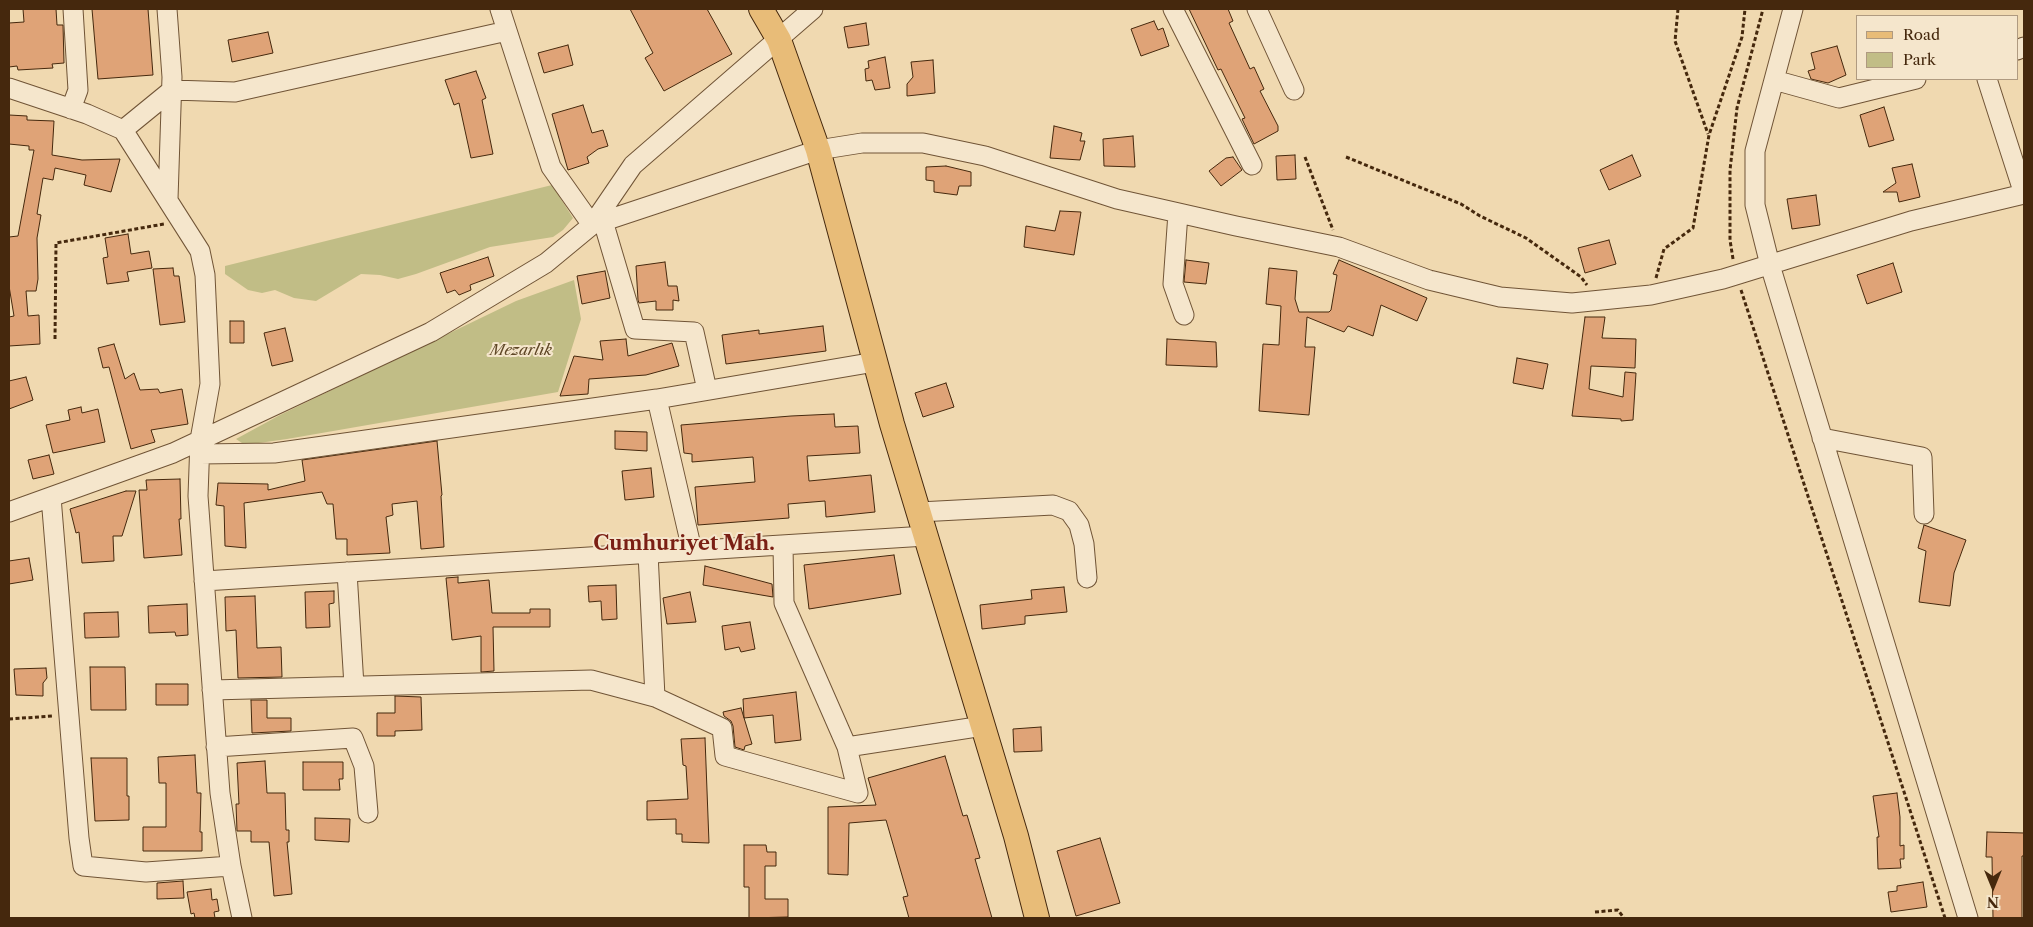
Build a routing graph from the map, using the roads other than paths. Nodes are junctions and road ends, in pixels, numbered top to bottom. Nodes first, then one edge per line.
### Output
1 (73, 9) edge
2 (167, 9) edge
3 (500, 9) edge
4 (762, 9) edge
5 (813, 9) edge
6 (1173, 9) edge
7 (1256, 9) edge
8 (1793, 9) edge
9 (507, 31) junction
10 (779, 40) junction
11 (1774, 80) junction
12 (1912, 80) edge
13 (1987, 80) edge
14 (9, 88) edge
15 (172, 90) junction
16 (1294, 90) dead end
17 (71, 108) junction
18 (123, 130) junction
19 (818, 150) junction
20 (1252, 165) dead end
21 (2024, 194) edge
22 (168, 199) junction
23 (1178, 213) junction
24 (597, 223) junction
25 (1770, 265) junction
26 (1184, 315) dead end
27 (875, 362) junction
28 (707, 390) junction
29 (657, 399) junction
30 (1822, 438) junction
31 (200, 447) junction
32 (51, 497) junction
33 (9, 512) edge
34 (919, 512) junction
35 (1924, 514) dead end
36 (926, 536) junction
37 (783, 545) junction
38 (692, 550) junction
39 (648, 553) junction
40 (347, 572) junction
41 (1087, 578) dead end
42 (204, 580) junction
43 (354, 686) junction
44 (212, 690) junction
45 (655, 697) junction
46 (983, 726) junction
47 (216, 747) junction
48 (846, 747) junction
49 (368, 813) dead end
50 (231, 866) junction
51 (242, 918) edge
52 (1036, 918) edge
53 (1968, 918) edge

1 - 17 street
2 - 15 street
3 - 9 street
4 - 10 main road
5 - 10 street
6 - 20 street
7 - 16 street
8 - 11 street
9 - 15 street
9 - 24 street
10 - 19 main road
10 - 24 street
11 - 12 street
11 - 25 street
13 - 21 street
14 - 17 street
15 - 18 street
15 - 22 street
17 - 18 street
18 - 22 street
19 - 23 street
19 - 24 street
19 - 27 main road
21 - 25 street
22 - 31 street
23 - 25 street
23 - 26 street
24 - 28 street
24 - 31 street
25 - 30 street
27 - 28 street
27 - 34 main road
28 - 29 street
29 - 31 street
29 - 38 street
30 - 35 street
30 - 53 street
31 - 32 street
31 - 42 street
32 - 33 street
32 - 50 street
34 - 36 main road
34 - 41 street
36 - 37 street
36 - 46 main road
37 - 38 street
37 - 48 street
38 - 39 street
39 - 40 street
39 - 45 street
40 - 42 street
40 - 43 street
42 - 44 street
43 - 44 street
43 - 45 street
44 - 47 street
45 - 48 street
46 - 48 street
46 - 52 main road
47 - 49 street
47 - 50 street
50 - 51 street

